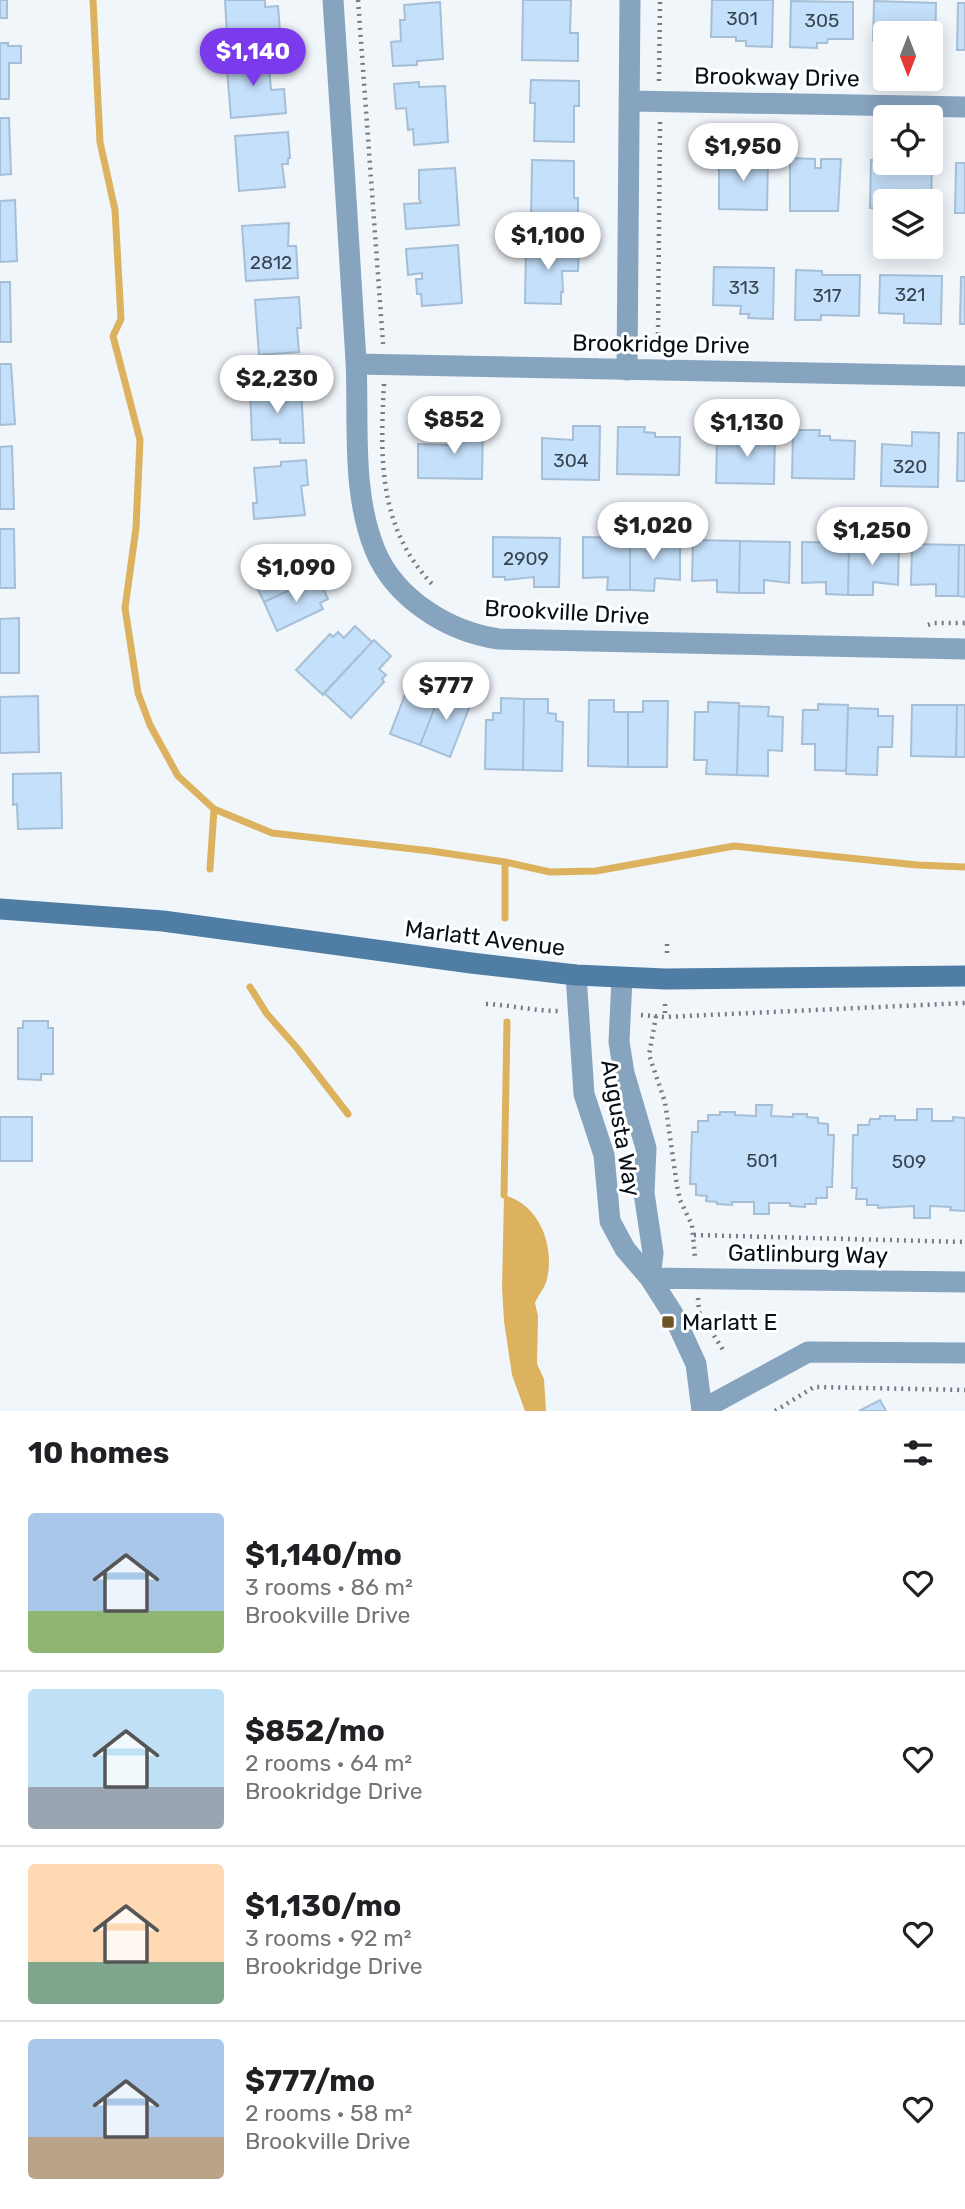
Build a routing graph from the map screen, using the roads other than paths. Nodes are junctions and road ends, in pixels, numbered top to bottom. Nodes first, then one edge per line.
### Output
1 (334, 0) edge
2 (630, 0) edge
3 (629, 101) junction
4 (965, 107) edge
5 (356, 364) junction
6 (627, 370) junction
7 (965, 376) edge
8 (965, 649) edge
9 (0, 909) edge
10 (576, 975) junction
11 (965, 976) edge
12 (622, 978) junction
13 (650, 1278) junction
14 (965, 1282) edge
15 (965, 1353) edge
16 (702, 1410) edge

1 - 5 street, Brookville Drive
2 - 3 street
3 - 4 street, Brookway Drive
3 - 6 street
5 - 6 street, Brookridge Drive
5 - 8 street, Brookville Drive
6 - 7 street, Brookridge Drive
9 - 10 street, Marlatt Avenue
10 - 12 street, Marlatt Avenue
10 - 13 street, Augusta Way
11 - 12 street, Marlatt Avenue
12 - 13 street, Augusta Way
13 - 14 street, Gatlinburg Way
13 - 16 street, Augusta Way
15 - 16 street

